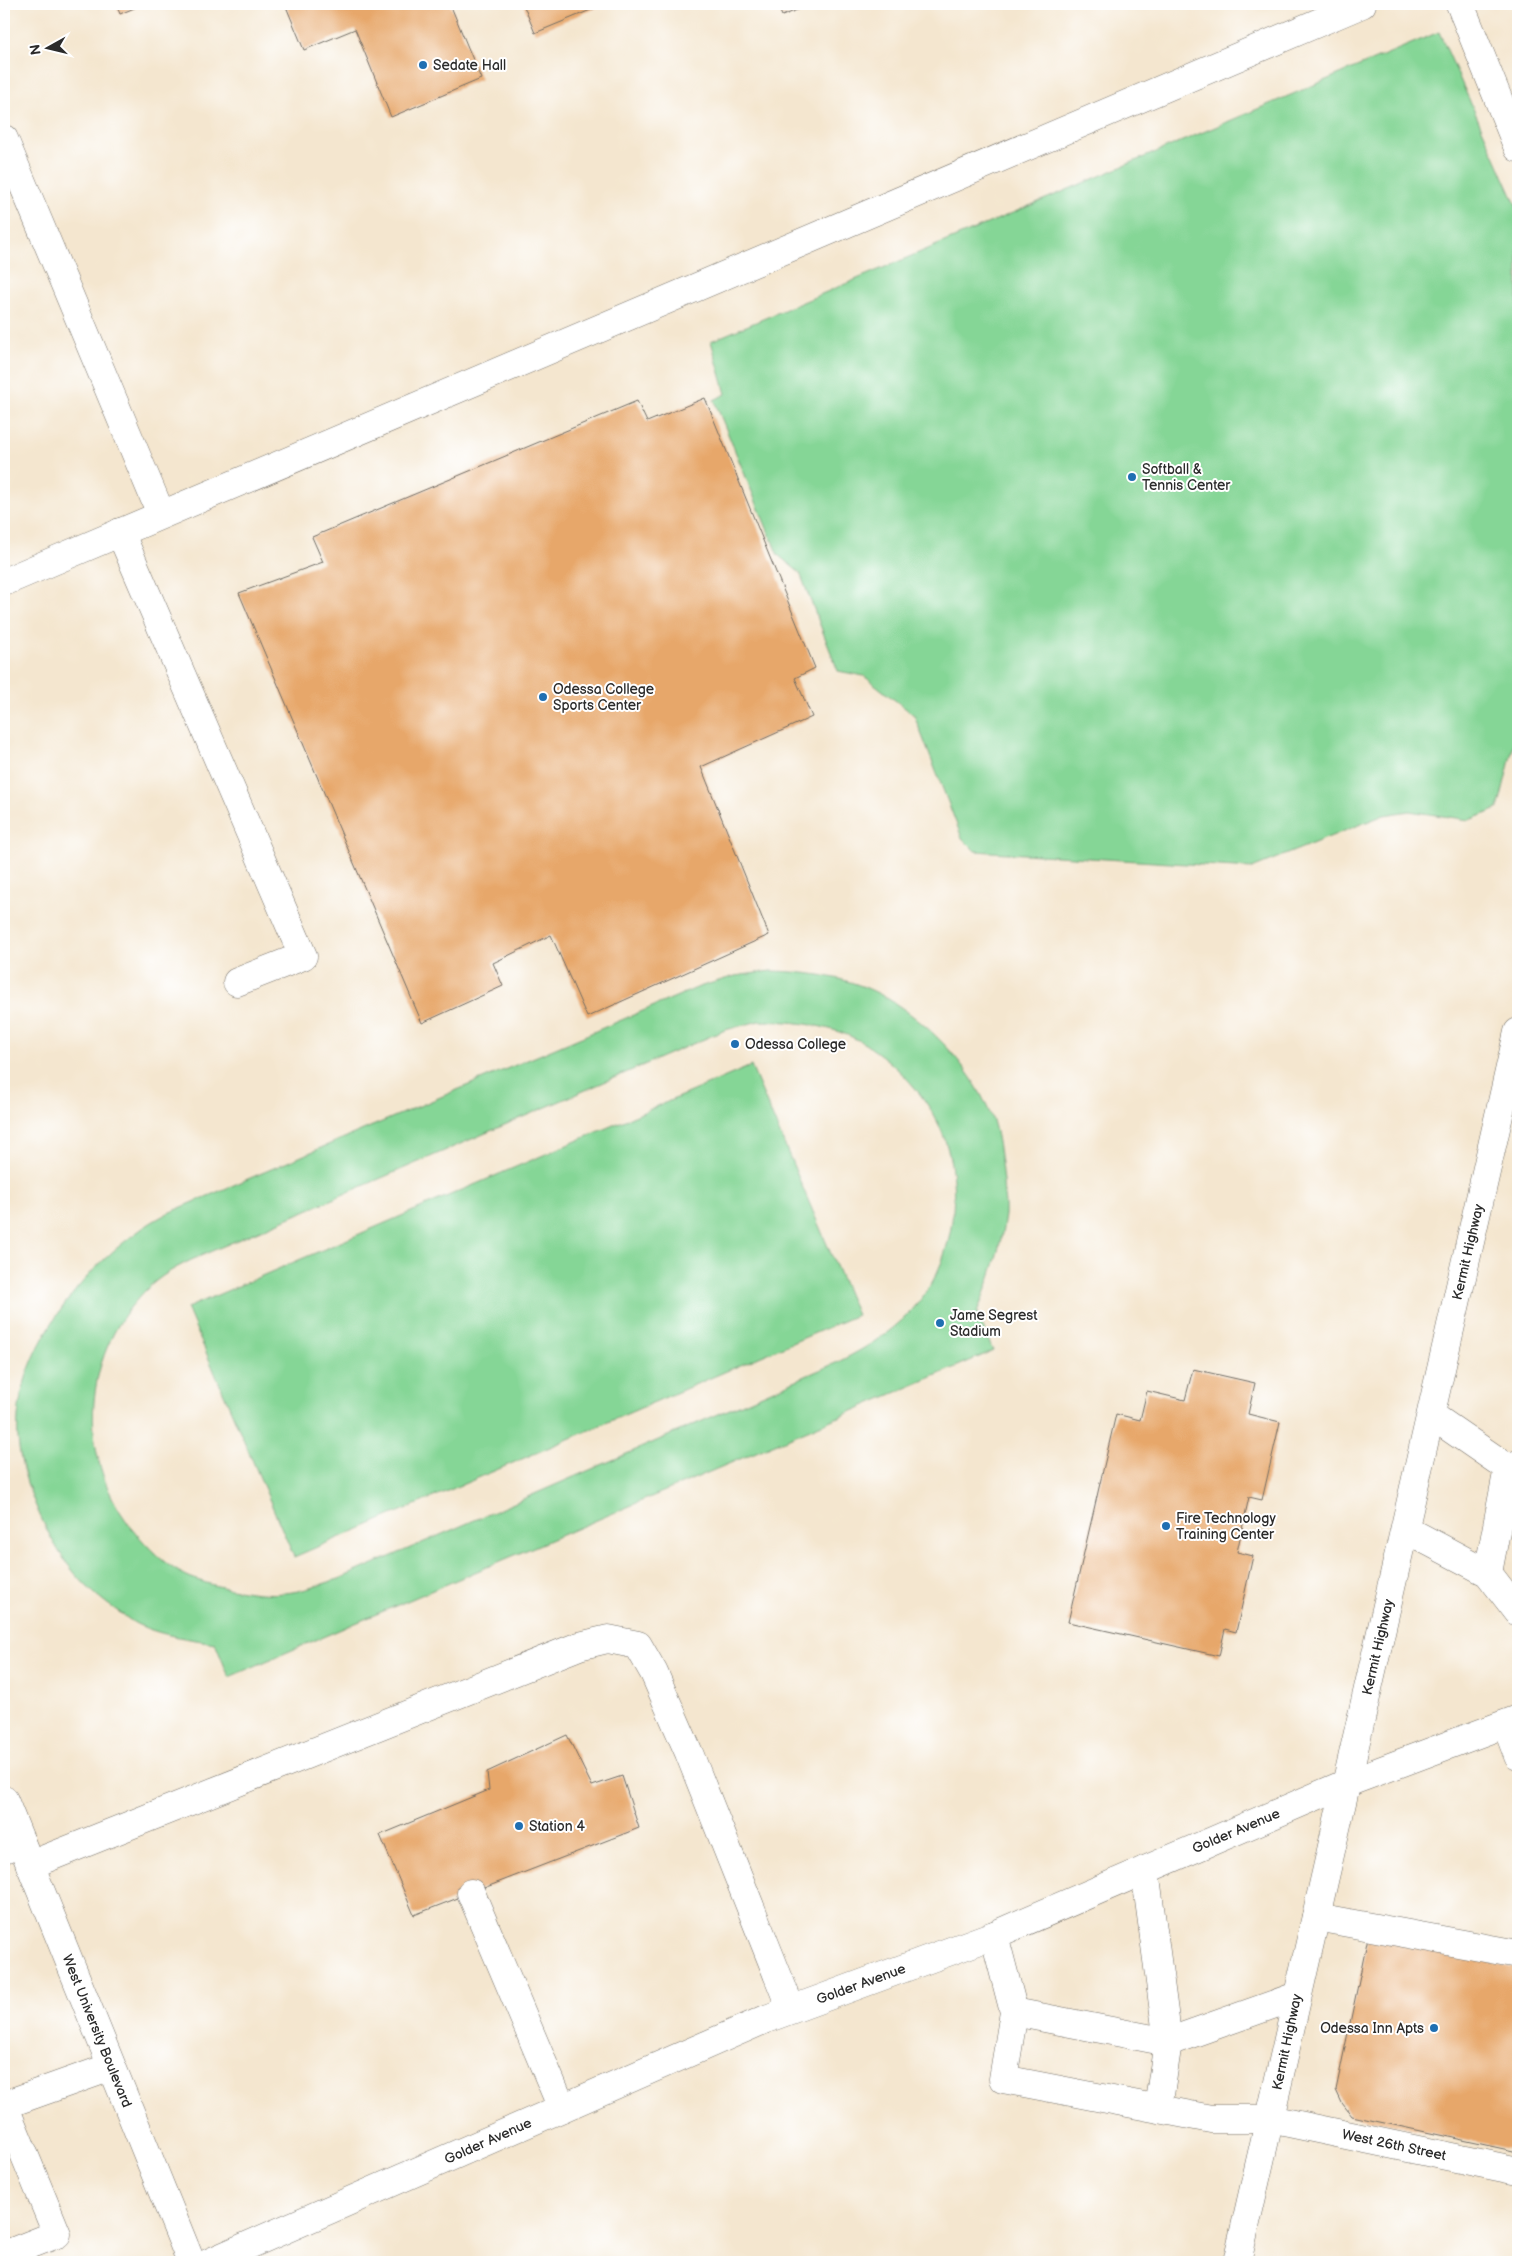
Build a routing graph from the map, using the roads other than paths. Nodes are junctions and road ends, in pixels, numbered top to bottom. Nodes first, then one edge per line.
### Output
1 (1460, 4) edge
2 (1346, 7) edge
3 (4, 140) edge
4 (1518, 148) edge
5 (161, 514) junction
6 (120, 532) junction
7 (4, 582) edge
8 (237, 982) dead end
9 (1518, 1032) edge
10 (1431, 1414) junction
11 (1513, 1466) edge
12 (1405, 1529) junction
13 (1488, 1573) junction
14 (1518, 1612) edge
15 (1512, 1722) edge
16 (1518, 1756) edge
17 (1347, 1783) junction
18 (4, 1800) edge
19 (18, 1852) edge
20 (1145, 1870) junction
21 (470, 1893) dead end
22 (1316, 1917) junction
23 (994, 1936) junction
24 (1518, 1954) edge
25 (1296, 1996) junction
26 (791, 2009) junction
27 (1014, 2012) junction
28 (1168, 2042) junction
29 (112, 2068) junction
30 (4, 2105) edge
31 (562, 2108) junction
32 (1158, 2108) junction
33 (1270, 2119) junction
34 (1518, 2171) edge
35 (4, 2255) edge
36 (191, 2262) edge
37 (210, 2262) edge
38 (1236, 2262) edge

1 - 4 main road
2 - 5 main road
3 - 5 main road
5 - 6 main road
6 - 7 main road
6 - 8 main road
9 - 10 main road, Kermit Highway
10 - 11 main road
10 - 12 main road, Kermit Highway
11 - 13 main road
12 - 13 main road
12 - 17 main road, Kermit Highway
13 - 14 main road
15 - 16 main road
15 - 17 main road, Golder Avenue
17 - 20 main road, Golder Avenue
17 - 22 main road, Kermit Highway
18 - 19 main road, West University Boulevard
19 - 26 main road
19 - 29 main road, West University Boulevard
20 - 23 main road, Golder Avenue
20 - 28 main road
21 - 31 main road
22 - 24 main road
22 - 25 main road, Kermit Highway
23 - 26 main road, Golder Avenue
23 - 27 main road
25 - 28 main road
25 - 33 main road, Kermit Highway
26 - 31 main road, Golder Avenue
27 - 28 main road
27 - 32 main road, West 26th Street
28 - 32 main road
29 - 30 main road
29 - 36 main road, West University Boulevard
30 - 35 main road
31 - 37 main road, Golder Avenue
32 - 33 main road, West 26th Street
33 - 34 main road, West 26th Street
33 - 38 main road, Kermit Highway

